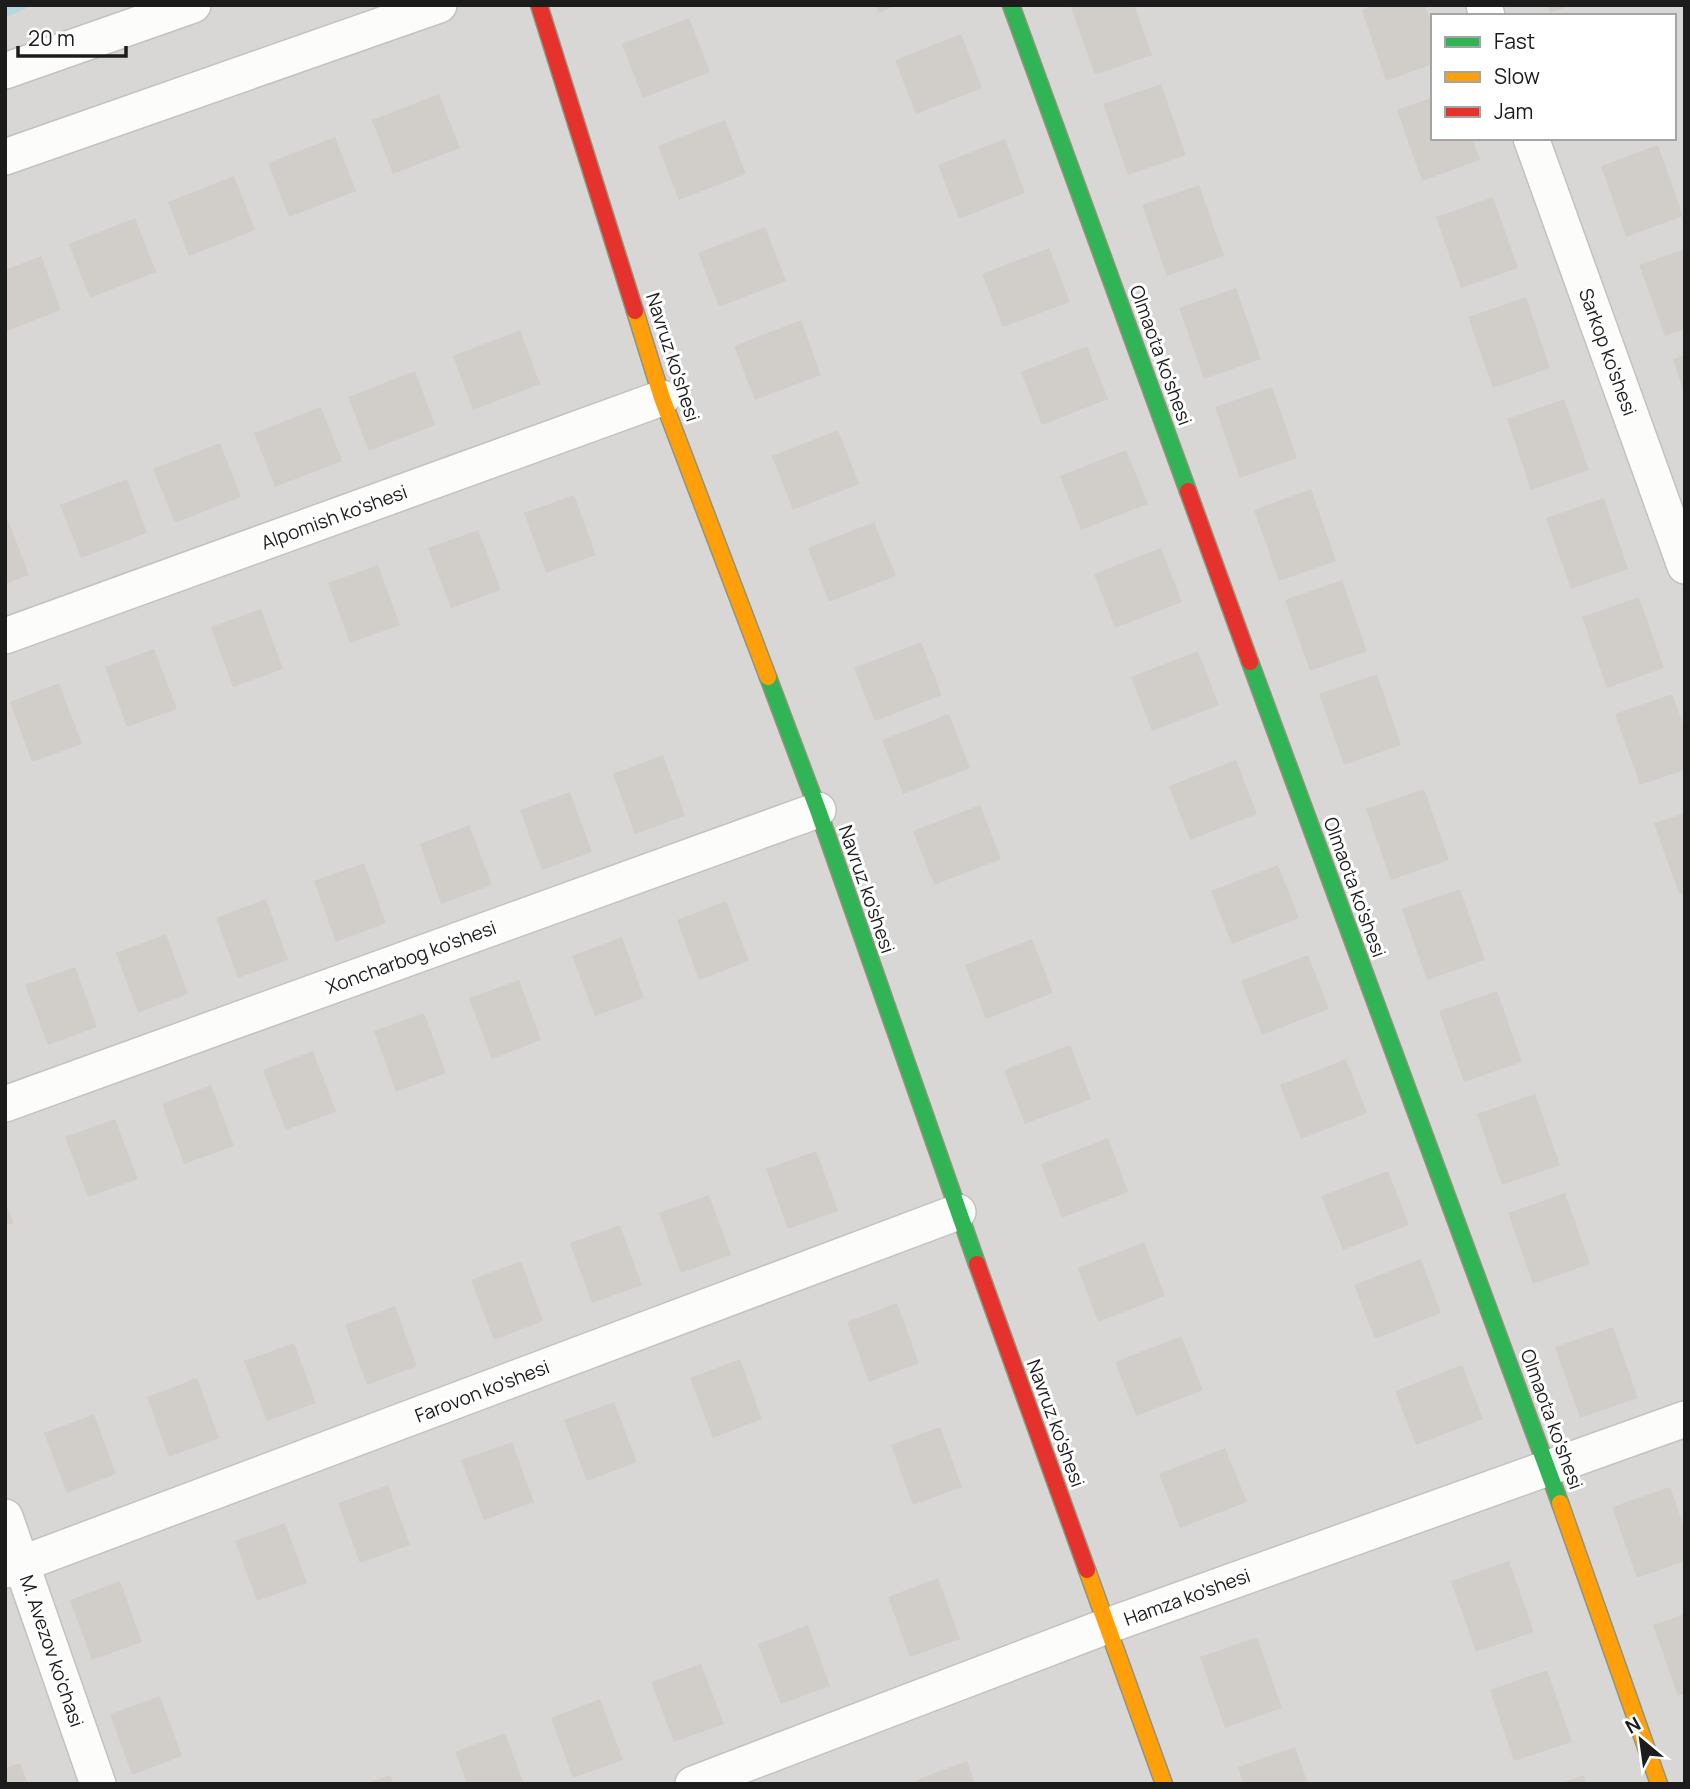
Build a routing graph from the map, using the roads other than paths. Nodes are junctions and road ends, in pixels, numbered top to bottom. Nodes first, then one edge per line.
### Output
1 (193, 5) edge
2 (439, 5) edge
3 (539, 5) edge
4 (1011, 5) edge
5 (5, 71) edge
6 (1532, 140) edge
7 (5, 157) edge
8 (662, 398) junction
9 (1685, 566) edge
10 (5, 636) edge
11 (818, 810) junction
12 (5, 1104) edge
13 (958, 1212) junction
14 (1685, 1419) edge
15 (1547, 1467) junction
16 (5, 1517) edge
17 (13, 1567) edge
18 (1107, 1626) junction
19 (98, 1784) edge
20 (693, 1784) edge
21 (1164, 1784) edge
22 (1659, 1784) edge

1 - 5 street
2 - 7 street
3 - 8 street, Navruz ko'shesi
4 - 15 street, Olmaota ko'shesi
6 - 9 street, Sarkop ko'shesi
8 - 10 street, Alpomish ko'shesi
8 - 11 street, Navruz ko'shesi
11 - 12 street, Xoncharbog ko'shesi
11 - 13 street, Navruz ko'shesi
13 - 17 street, Farovon ko'shesi
13 - 18 street, Navruz ko'shesi
14 - 15 street, Hamza ko'shesi
15 - 18 street, Hamza ko'shesi
15 - 22 street, Olmaota ko'shesi
16 - 17 street, M. Avezov ko'chasi
17 - 19 street, M. Avezov ko'chasi
18 - 20 street, Hamza ko'shesi
18 - 21 street, Navruz ko'shesi

